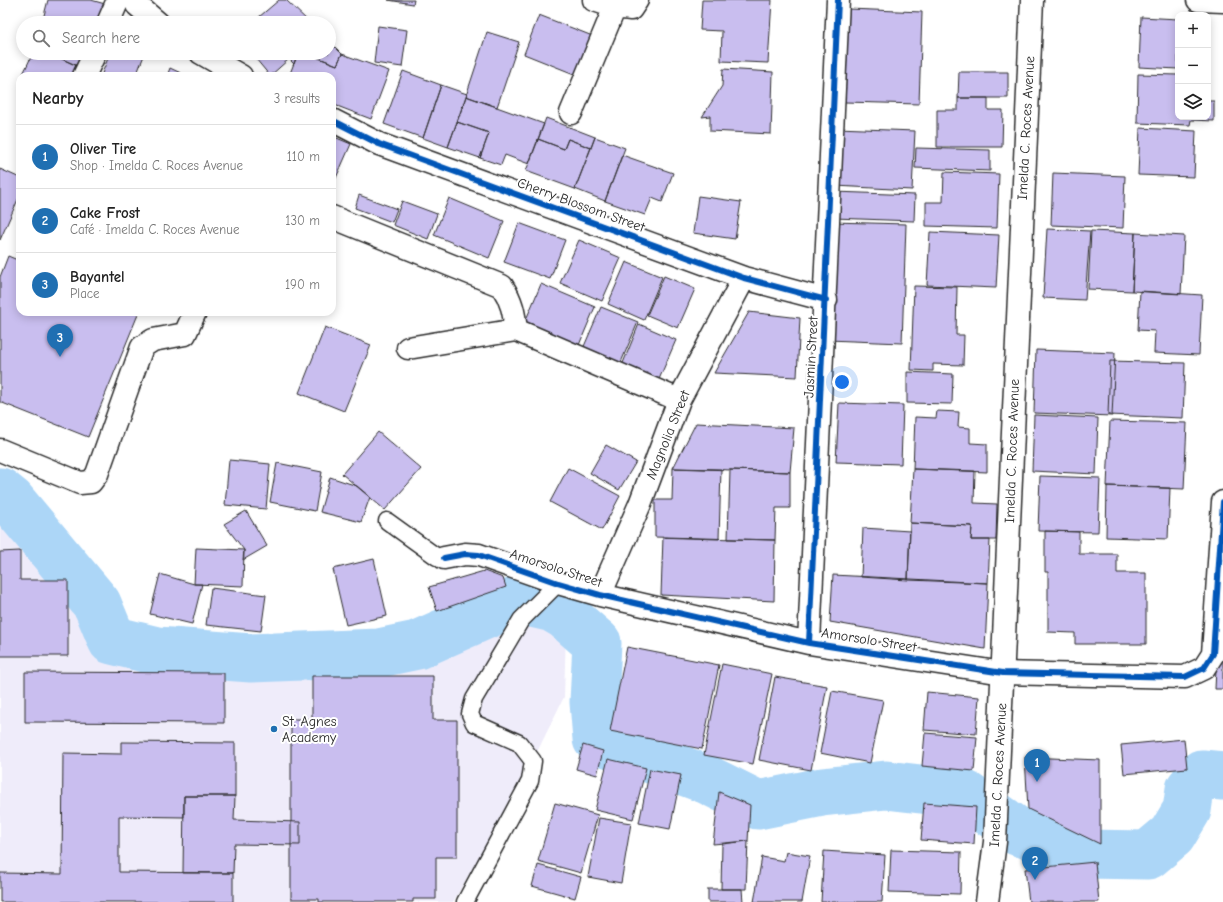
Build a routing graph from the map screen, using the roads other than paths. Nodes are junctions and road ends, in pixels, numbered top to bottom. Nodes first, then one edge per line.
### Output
1 (118, 0) edge
2 (136, 0) edge
3 (594, 0) edge
4 (637, 0) edge
5 (838, 0) edge
6 (1032, 0) edge
7 (1198, 0) edge
8 (1223, 1) edge
9 (615, 7) junction
10 (111, 16) edge
11 (150, 16) edge
12 (92, 60) edge
13 (213, 60) edge
14 (86, 72) edge
15 (234, 72) edge
16 (572, 113) dead end
17 (336, 122) edge
18 (336, 219) edge
19 (744, 278) junction
20 (826, 300) junction
21 (193, 316) edge
22 (516, 330) junction
23 (408, 348) dead end
24 (679, 400) junction
25 (0, 450) edge
26 (1223, 502) edge
27 (387, 521) dead end
28 (1221, 546) edge
29 (444, 558) joint
30 (551, 590) junction
31 (600, 595) junction
32 (809, 643) junction
33 (1003, 673) junction
34 (465, 902) edge
35 (987, 902) edge

1 - 10 street
2 - 11 street
3 - 9 street
4 - 9 street
5 - 20 street, Jasmin Street
6 - 33 street, Imelda C. Roces Avenue
7 - 8 street
9 - 16 street
12 - 14 street
13 - 15 street
17 - 19 street, Cherry Blossom Street
18 - 22 street
19 - 20 street, Cherry Blossom Street
19 - 24 street, Magnolia Street
20 - 32 street, Jasmin Street
21 - 25 street
22 - 23 street
22 - 24 street
24 - 31 street, Magnolia Street
26 - 28 street
27 - 29 lane
28 - 33 street, Amorsolo Street
29 - 30 street, Amorsolo Street
30 - 31 street, Amorsolo Street
30 - 34 lane
31 - 32 street, Amorsolo Street
32 - 33 street, Amorsolo Street
33 - 35 street, Imelda C. Roces Avenue

